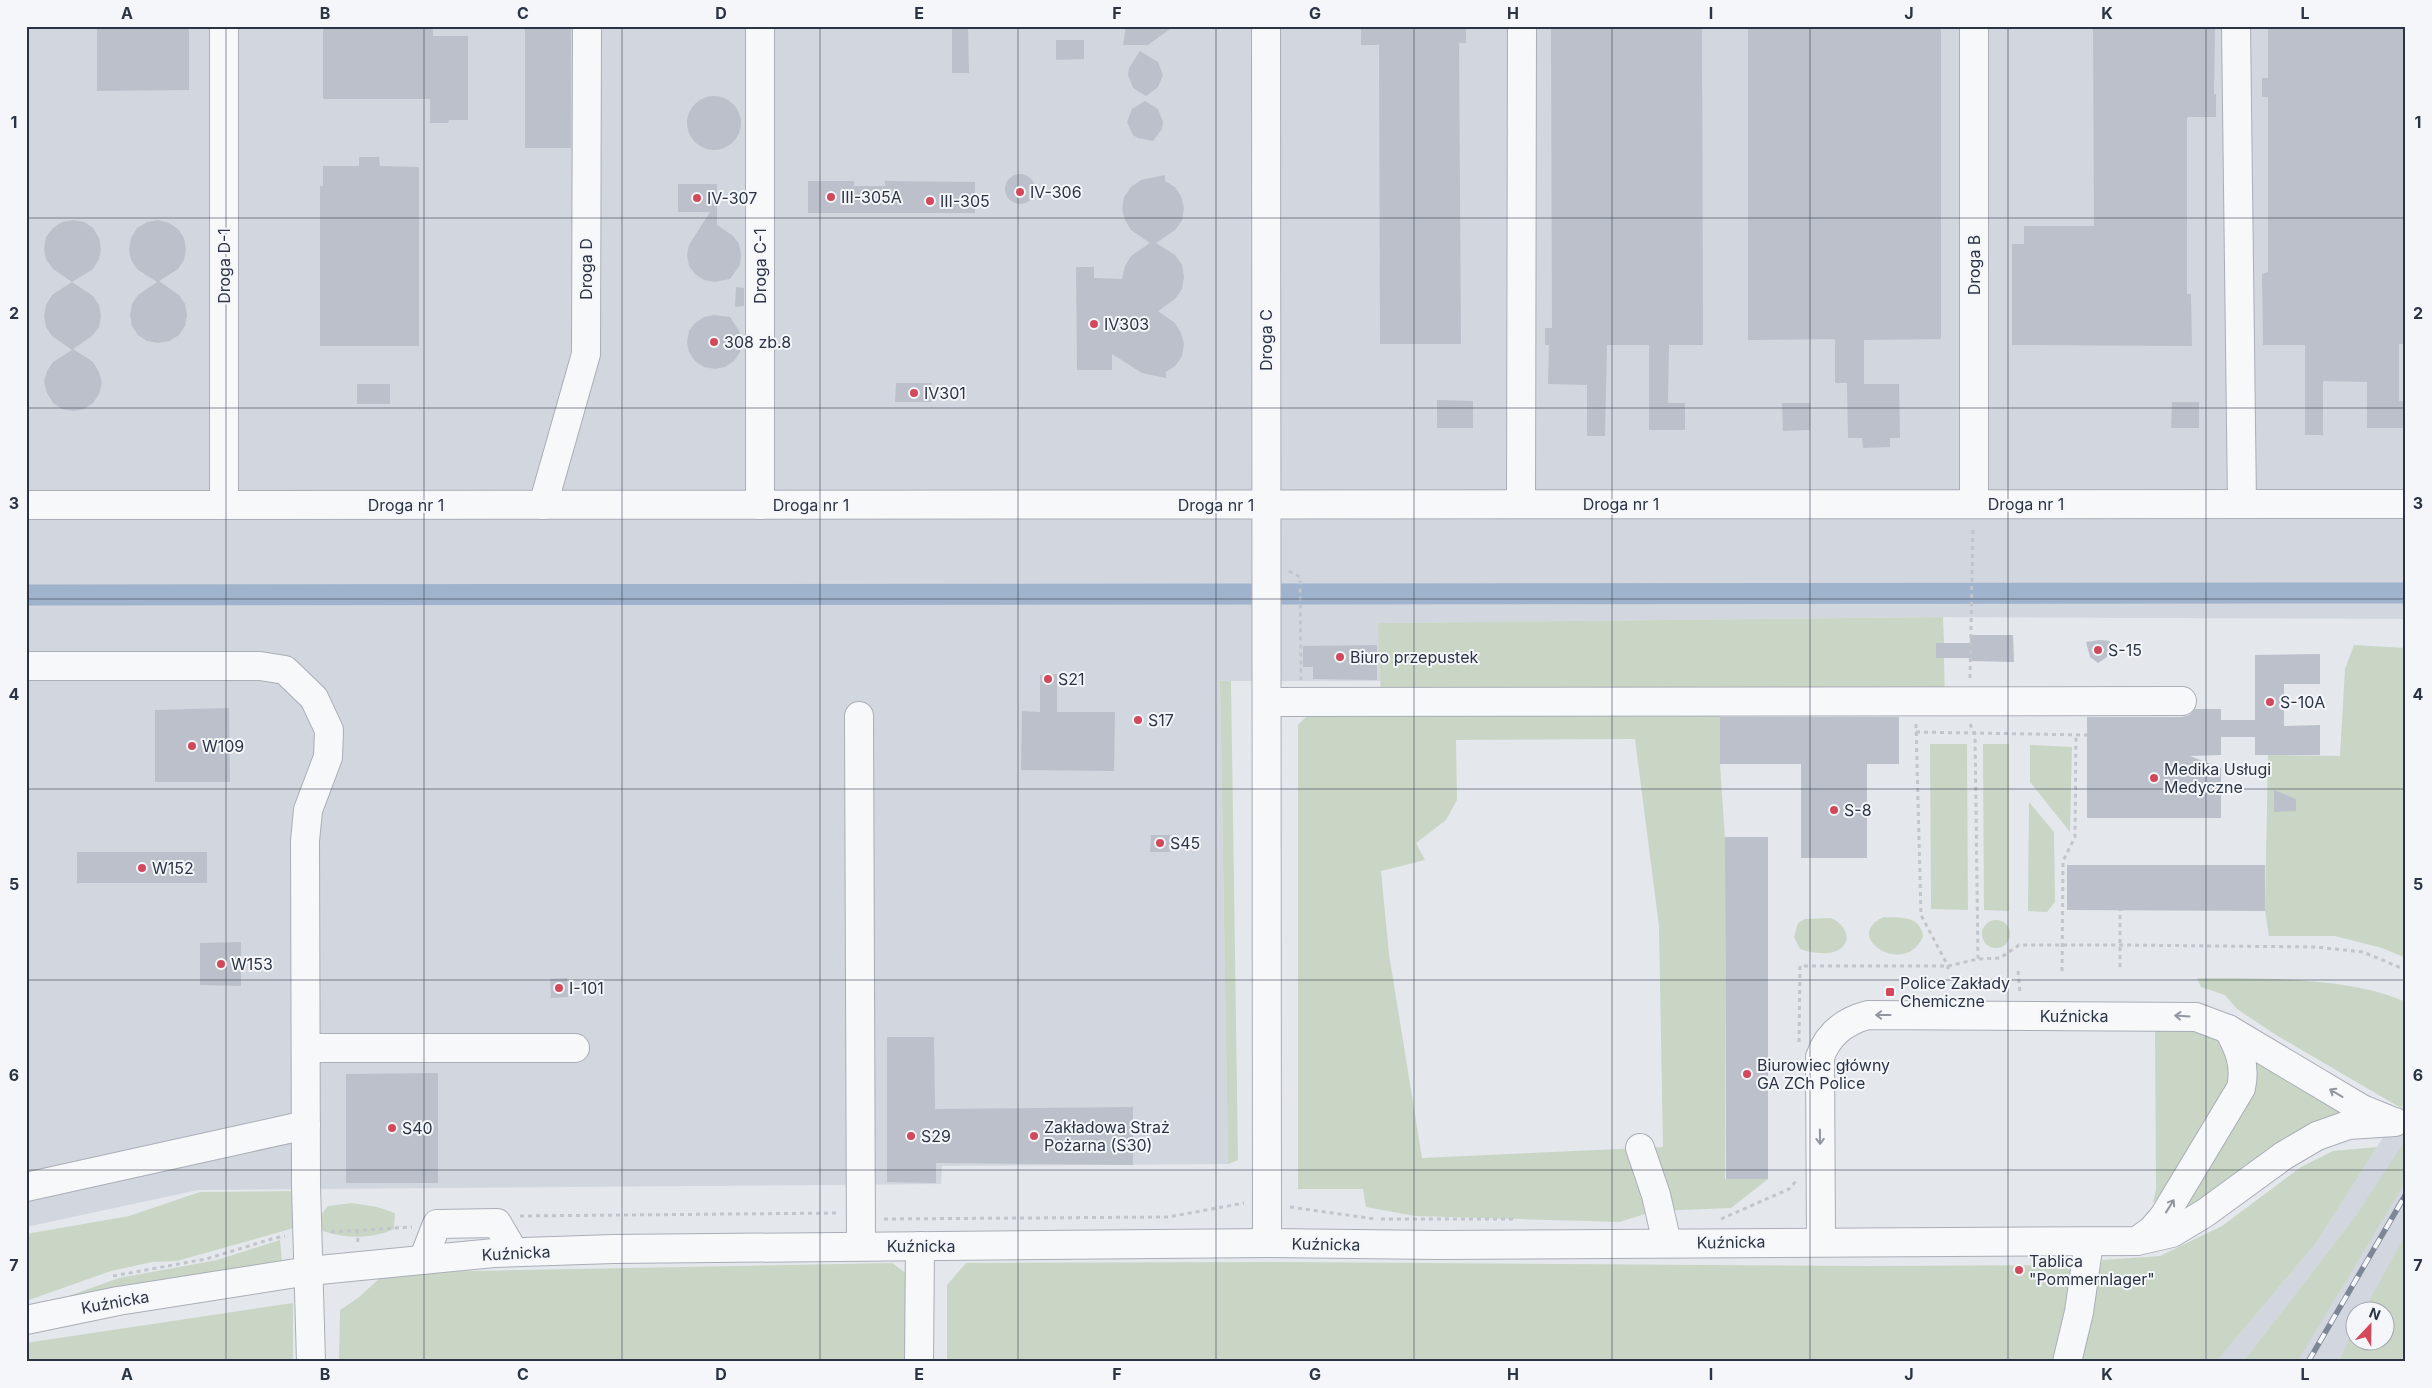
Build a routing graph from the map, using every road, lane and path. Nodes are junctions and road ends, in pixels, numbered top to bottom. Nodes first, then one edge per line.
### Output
1 (224, 26) edge
2 (587, 26) edge
3 (760, 26) edge
4 (1266, 26) edge
5 (1522, 26) edge
6 (1974, 26) edge
7 (2236, 26) edge
8 (1521, 504) junction
9 (1974, 504) junction
10 (2242, 504) junction
11 (2406, 504) edge
12 (224, 505) junction
13 (543, 505) junction
14 (760, 505) junction
15 (1267, 505) junction
16 (26, 506) edge
17 (1300, 577) dead end
18 (26, 666) edge
19 (1300, 681) dead end
20 (1917, 701) junction
21 (1969, 701) junction
22 (2182, 701) dead end
23 (1267, 702) junction
24 (859, 716) dead end
25 (1916, 732) junction
26 (1975, 734) junction
27 (2076, 735) junction
28 (2087, 735) dead end
29 (2120, 910) dead end
30 (2062, 945) junction
31 (2120, 945) junction
32 (1978, 959) junction
33 (1948, 966) junction
34 (2120, 967) dead end
35 (2406, 970) edge
36 (1948, 971) dead end
37 (2062, 971) dead end
38 (1799, 1013) dead end
39 (2228, 1029) junction
40 (306, 1048) junction
41 (575, 1048) dead end
42 (306, 1125) junction
43 (1640, 1148) dead end
44 (1800, 1177) dead end
45 (26, 1187) edge
46 (1267, 1204) junction
47 (861, 1216) junction
48 (1525, 1219) dead end
49 (1711, 1219) dead end
50 (496, 1223) junction
51 (437, 1224) junction
52 (308, 1234) junction
53 (1822, 1241) junction
54 (2137, 1241) junction
55 (2089, 1242) junction
56 (1267, 1243) junction
57 (1667, 1243) junction
58 (861, 1246) junction
59 (920, 1246) junction
60 (514, 1252) junction
61 (423, 1260) junction
62 (309, 1270) junction
63 (109, 1278) dead end
64 (26, 1320) edge
65 (311, 1362) edge
66 (919, 1362) edge
67 (2067, 1362) edge

1 - 12 street, Droga D-1
2 - 13 street, Droga D
3 - 14 street, Droga C-1
4 - 15 street, Droga C
5 - 8 street
6 - 9 street, Droga B
7 - 10 street
8 - 9 street, Droga nr 1
8 - 15 street, Droga nr 1
9 - 10 street, Droga nr 1
9 - 21 path
10 - 11 street, Droga nr 1
12 - 13 street, Droga nr 1
12 - 16 street, Droga nr 1
13 - 14 street, Droga nr 1
14 - 15 street, Droga nr 1
15 - 23 street, Droga C
17 - 19 path
18 - 40 street
20 - 21 street
20 - 23 street
20 - 25 path
21 - 22 street
21 - 26 path
23 - 46 street, Droga C
24 - 47 street
25 - 26 path
25 - 33 path
26 - 27 path
26 - 32 path
27 - 28 path
27 - 30 path
29 - 31 path
30 - 31 path
30 - 32 path
30 - 37 path
31 - 34 path
31 - 35 path
32 - 33 path
33 - 36 path
33 - 38 path
39 -> 53 street, Kuźnicka
54 -> 39 street
54 -> 39 street, Kuźnicka
40 - 41 street
40 - 42 street
42 - 45 street
42 - 52 street
43 - 57 street
44 - 49 path
46 - 47 path
46 - 48 path
46 - 56 street, Droga C
47 - 50 path
47 - 58 street
50 - 51 street
50 - 60 street
51 - 52 path
51 - 61 street
52 - 62 street
52 - 63 path
53 - 55 street, Kuźnicka
53 - 57 street, Kuźnicka
54 - 55 street, Kuźnicka
55 - 67 street
56 - 57 street, Kuźnicka
56 - 59 street, Kuźnicka
58 - 59 street, Kuźnicka
58 - 60 street, Kuźnicka
59 - 66 street
60 - 61 street, Kuźnicka
61 - 62 street, Kuźnicka
62 - 64 street, Kuźnicka
62 - 65 street

